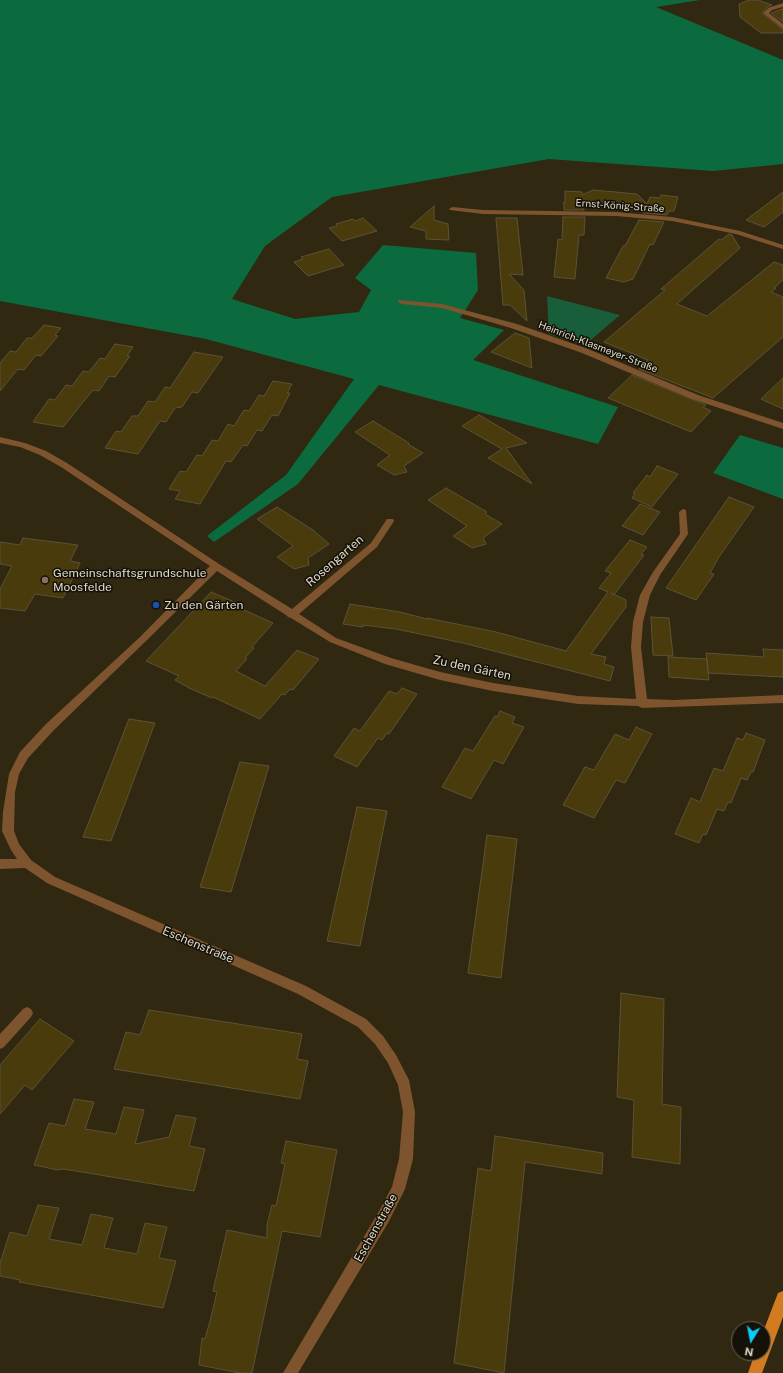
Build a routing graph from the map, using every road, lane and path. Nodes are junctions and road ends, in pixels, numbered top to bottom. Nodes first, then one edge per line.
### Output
1 (783, 5) edge
2 (783, 27) edge
3 (452, 209) dead end
4 (783, 247) edge
5 (402, 302) dead end
6 (783, 426) edge
7 (0, 440) edge
8 (683, 512) dead end
9 (390, 521) dead end
10 (216, 566) junction
11 (292, 615) junction
12 (783, 698) edge
13 (642, 704) junction
14 (27, 863) junction
15 (0, 864) edge
16 (27, 1013) dead end
17 (0, 1043) edge
18 (783, 1298) edge
19 (771, 1330) edge
20 (760, 1361) edge
21 (290, 1373) edge
22 (755, 1373) edge

1 - 2 street
3 - 4 street, Ernst-König-Straße
5 - 6 street, Heinrich-Klasmeyer-Straße
7 - 10 street, Zu den Gärten
8 - 13 street
9 - 11 street, Rosengarten
10 - 11 street, Zu den Gärten
10 - 14 street, Eschenstraße
11 - 13 street, Zu den Gärten
12 - 13 street, Zu den Gärten
14 - 15 street
14 - 21 street, Eschenstraße
16 - 17 street
18 - 19 main road
20 - 22 main road

